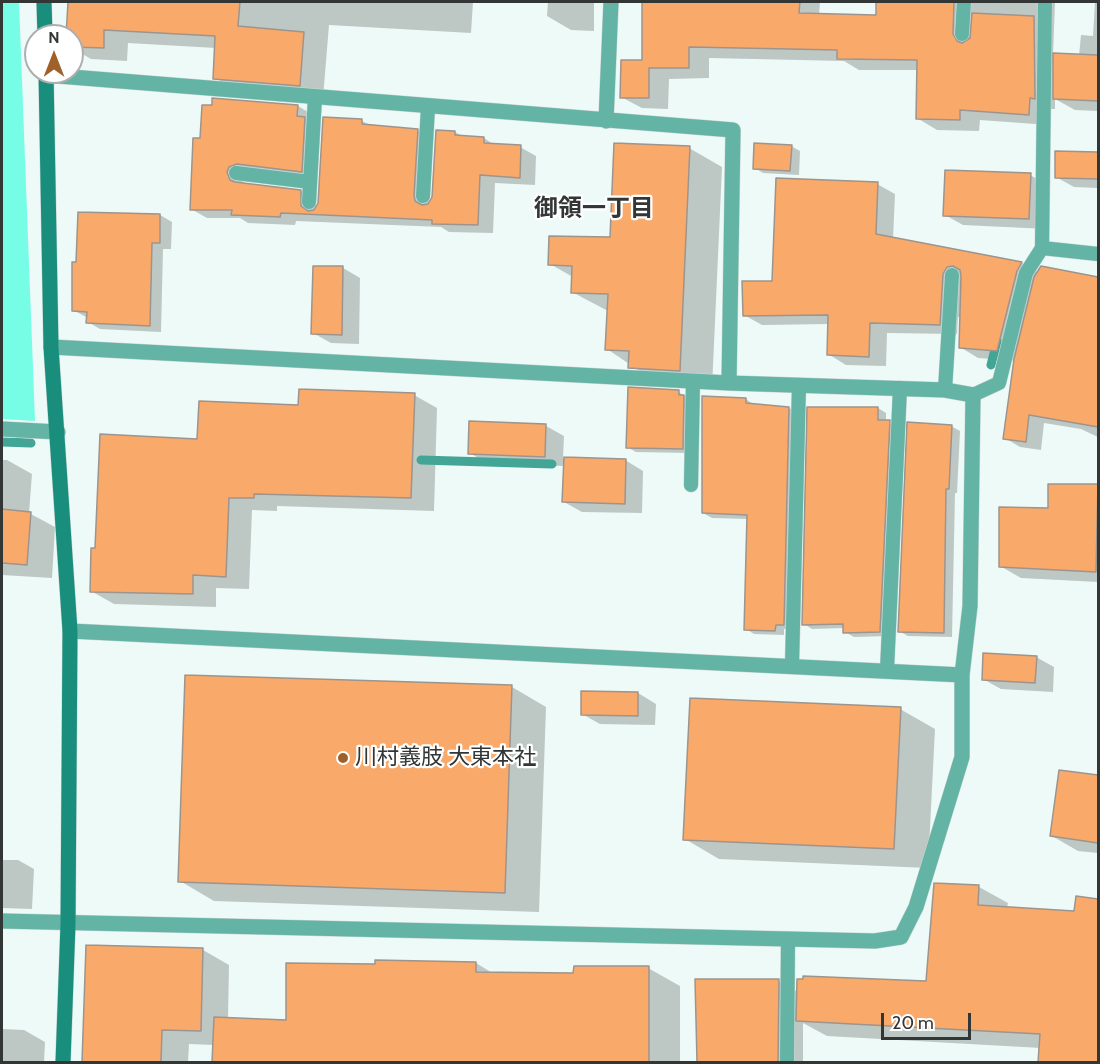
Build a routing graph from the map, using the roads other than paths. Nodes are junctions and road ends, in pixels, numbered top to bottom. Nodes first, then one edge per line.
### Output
1 (44, 2) edge
2 (611, 2) edge
3 (964, 2) edge
4 (1031, 2) edge
5 (1046, 2) edge
6 (45, 24) edge
7 (962, 34) dead end
8 (84, 76) edge
9 (46, 84) edge
10 (315, 97) junction
11 (428, 107) junction
12 (606, 121) junction
13 (236, 173) dead end
14 (310, 182) junction
15 (423, 196) dead end
16 (309, 202) dead end
17 (1042, 248) junction
18 (1098, 254) edge
19 (952, 275) dead end
20 (51, 347) junction
21 (693, 381) junction
22 (729, 383) junction
23 (799, 386) junction
24 (900, 388) junction
25 (945, 390) junction
26 (973, 395) junction
27 (2, 429) edge
28 (58, 432) junction
29 (691, 485) dead end
30 (70, 631) junction
31 (792, 665) junction
32 (887, 670) junction
33 (962, 675) junction
34 (2, 921) edge
35 (68, 924) junction
36 (788, 939) junction
37 (63, 1062) edge
38 (787, 1062) edge

1 - 6 street
2 - 12 street
3 - 7 lane
4 - 5 lane
5 - 17 lane
8 - 10 street
9 - 20 street
10 - 11 street
10 - 14 lane
11 - 12 street
11 - 15 lane
12 - 22 street
13 - 14 lane
14 - 16 lane
17 - 18 lane
17 - 26 lane
19 - 25 lane
20 - 21 street
20 - 28 street
21 - 22 street
21 - 29 lane
22 - 23 street
23 - 24 street
23 - 31 lane
24 - 25 street
24 - 32 lane
25 - 26 street
26 - 33 street
27 - 28 street
28 - 30 street
30 - 31 street
30 - 35 street
31 - 32 street
32 - 33 street
33 - 36 street
34 - 35 street
35 - 36 street
35 - 37 street
36 - 38 lane

